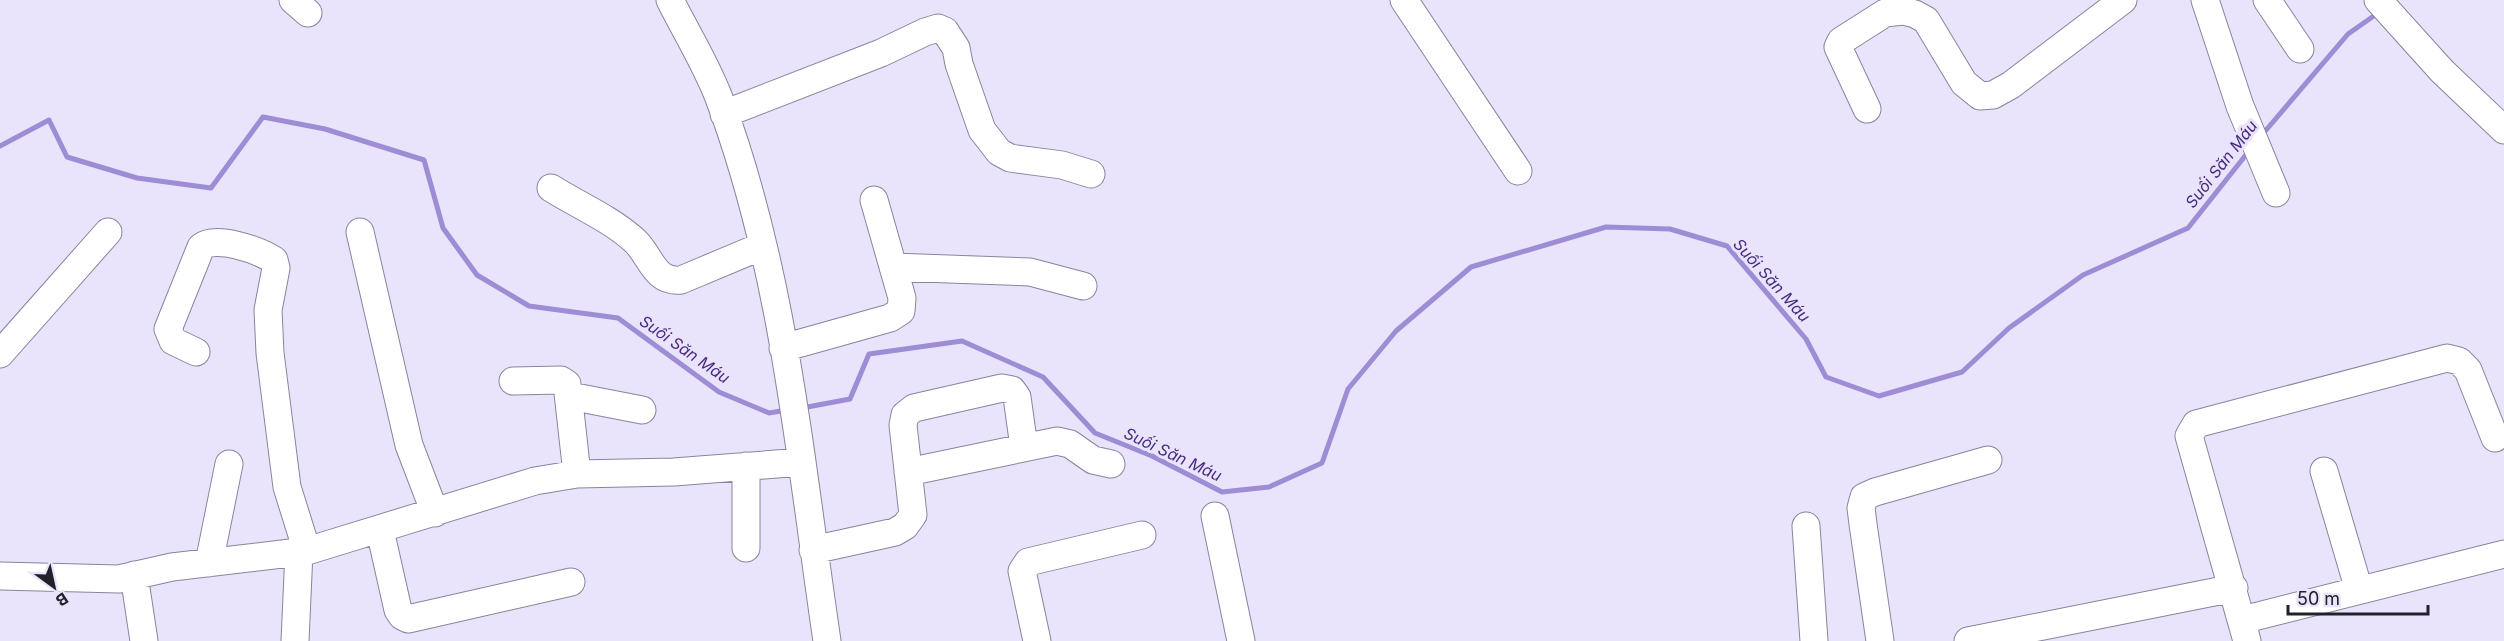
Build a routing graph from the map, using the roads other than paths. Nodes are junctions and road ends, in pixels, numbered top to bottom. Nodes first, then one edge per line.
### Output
1 (670, 0) edge
2 (1404, 0) edge
3 (2123, 0) edge
4 (2205, 0) edge
5 (2267, 0) edge
6 (2378, 0) edge
7 (2300, 49) dead end
8 (1866, 108) dead end
9 (724, 114) junction
10 (2503, 129) edge
11 (1518, 171) dead end
12 (1091, 174) dead end
13 (551, 188) dead end
14 (2276, 193) dead end
15 (874, 200) dead end
16 (108, 232) dead end
17 (360, 232) dead end
18 (762, 246) junction
19 (893, 267) junction
20 (1083, 286) dead end
21 (783, 348) junction
22 (196, 352) dead end
23 (0, 354) edge
24 (513, 381) dead end
25 (570, 396) junction
26 (642, 410) dead end
27 (2501, 445) edge
28 (1024, 447) junction
29 (1988, 460) dead end
30 (802, 462) junction
31 (229, 464) dead end
32 (1111, 464) dead end
33 (746, 466) junction
34 (2324, 471) dead end
35 (908, 472) junction
36 (577, 474) junction
37 (435, 513) junction
38 (1215, 516) dead end
39 (1806, 526) dead end
40 (380, 530) junction
41 (1142, 535) dead end
42 (746, 548) dead end
43 (813, 550) junction
44 (303, 551) junction
45 (2504, 554) edge
46 (209, 563) junction
47 (135, 575) junction
48 (0, 576) edge
49 (571, 582) dead end
50 (2234, 588) junction
51 (2359, 590) junction
52 (2244, 630) edge
53 (144, 641) edge
54 (295, 641) edge
55 (827, 641) edge
56 (1037, 641) edge
57 (1241, 641) edge
58 (1814, 641) edge
59 (1880, 641) edge
60 (1968, 641) edge

1 - 9 street
2 - 11 street
3 - 8 street
4 - 14 street
5 - 7 street
6 - 10 street
9 - 12 street
9 - 18 street
13 - 18 street
15 - 19 street
16 - 23 street
17 - 37 street
18 - 21 street
19 - 20 street
19 - 21 street
21 - 30 street
22 - 44 street
24 - 25 street
25 - 26 street
25 - 36 street
27 - 50 street
28 - 32 street
28 - 35 street
28 - 35 street
29 - 59 street
30 - 33 street
30 - 43 street
31 - 46 street
33 - 36 street
33 - 42 street
34 - 51 street
35 - 43 street
36 - 37 street
37 - 40 street
38 - 57 street
39 - 58 street
40 - 44 street
40 - 49 street
41 - 56 street
43 - 55 street
44 - 46 street
44 - 54 street
45 - 51 street
46 - 47 street
47 - 48 street
47 - 53 street
50 - 52 street
50 - 60 street
51 - 52 street

